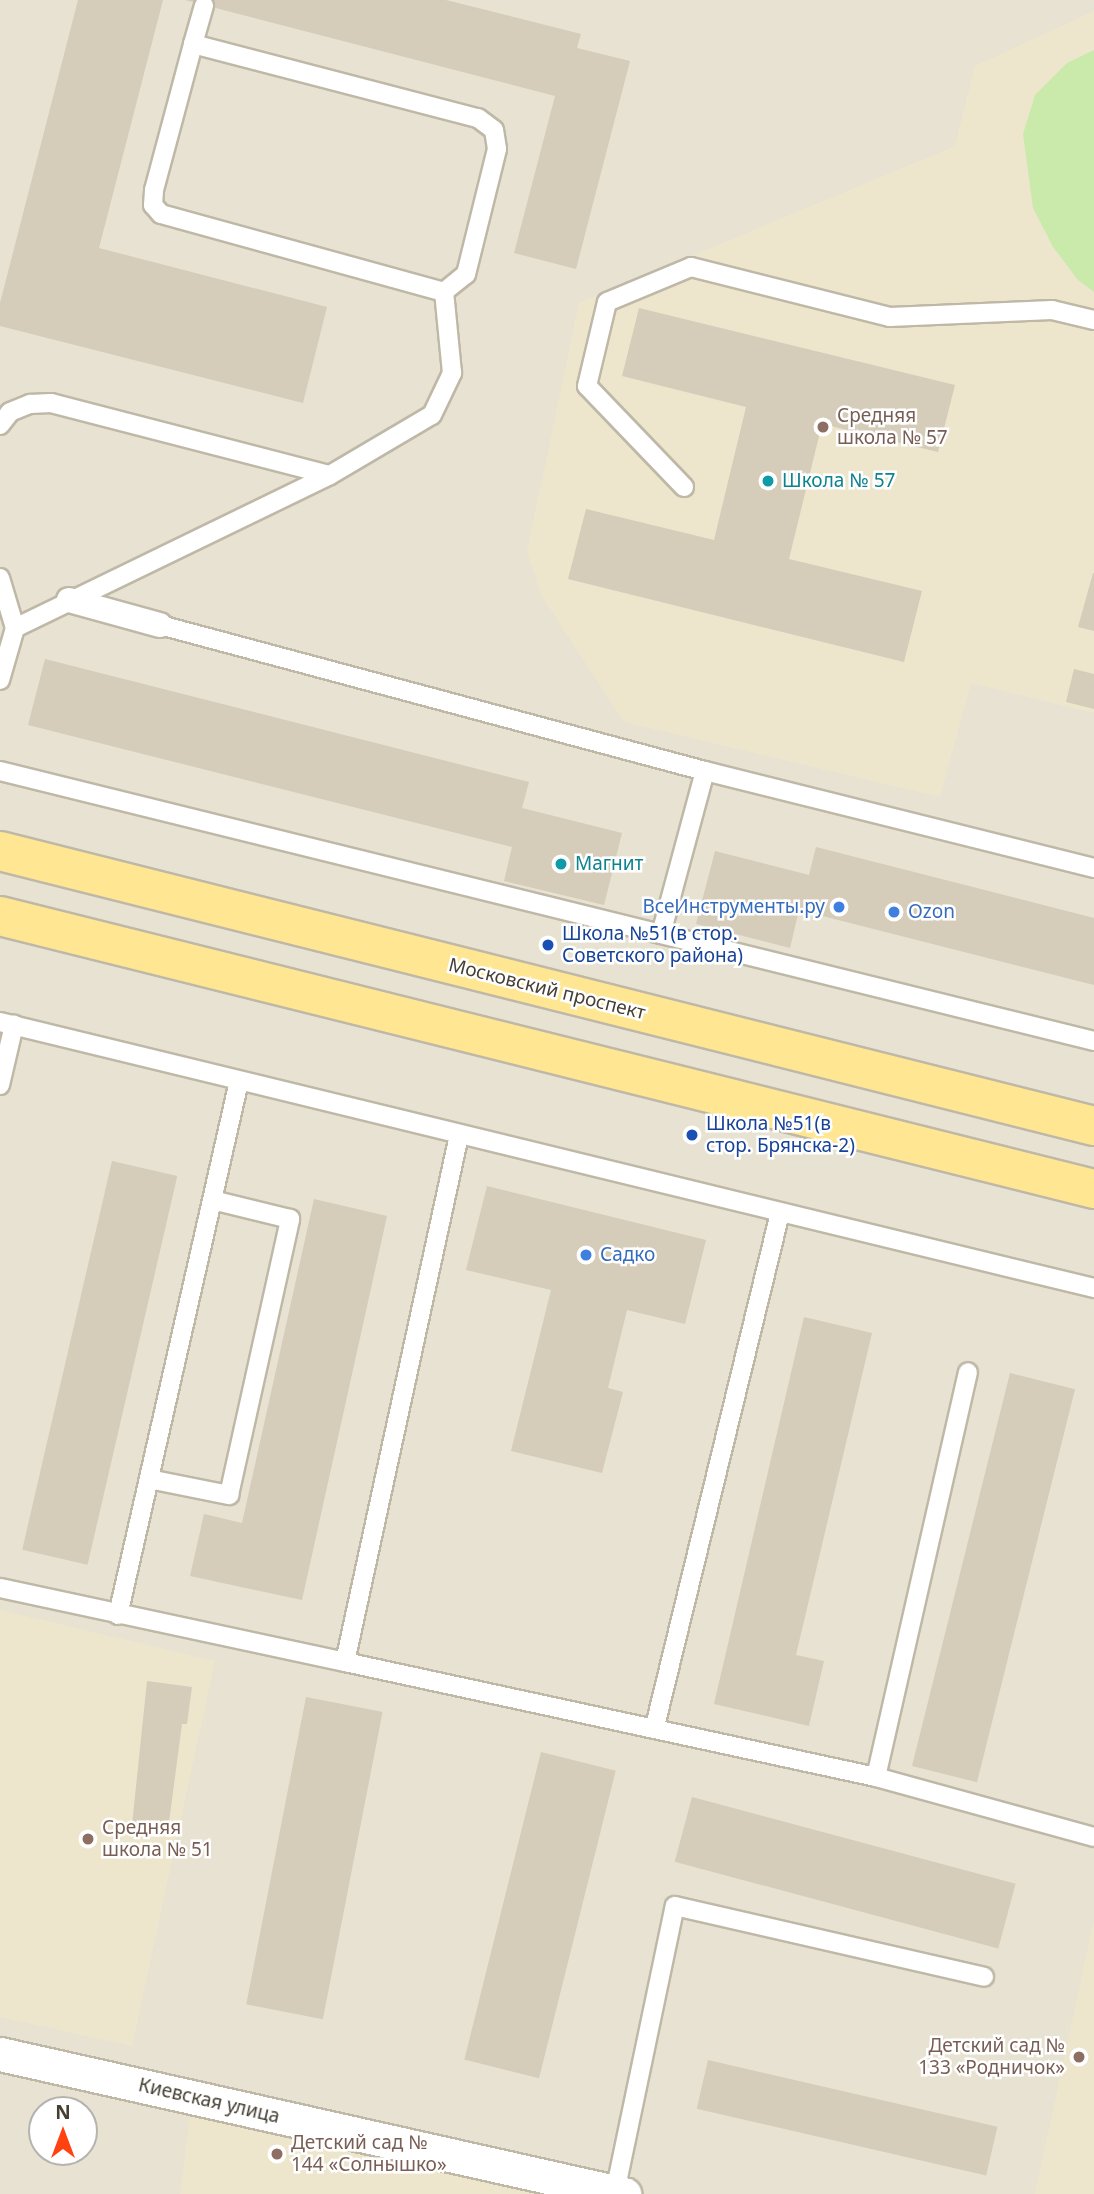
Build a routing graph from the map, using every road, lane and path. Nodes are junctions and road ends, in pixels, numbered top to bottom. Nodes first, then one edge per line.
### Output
1 (204, 6) dead end
2 (194, 44) junction
3 (444, 292) junction
4 (1094, 320) edge
5 (0, 425) edge
6 (330, 475) junction
7 (684, 487) dead end
8 (0, 578) edge
9 (69, 600) junction
10 (160, 625) joint
11 (15, 628) junction
12 (0, 680) edge
13 (0, 771) edge
14 (705, 771) junction
15 (0, 851) edge
16 (1094, 868) edge
17 (0, 916) edge
18 (661, 934) junction
19 (7, 1023) edge
20 (1094, 1041) edge
21 (239, 1081) junction
22 (0, 1085) edge
23 (1094, 1126) edge
24 (459, 1135) junction
25 (1094, 1189) edge
26 (212, 1200) junction
27 (780, 1213) junction
28 (1094, 1288) edge
29 (968, 1372) dead end
30 (149, 1479) junction
31 (0, 1588) edge
32 (117, 1615) junction
33 (345, 1662) junction
34 (655, 1726) junction
35 (876, 1777) junction
36 (1094, 1838) edge
37 (984, 1977) dead end
38 (0, 2054) edge
39 (619, 2193) edge

1 - 2 lane
2 - 3 lane
2 - 3 lane
3 - 6 lane
4 - 7 lane
5 - 6 lane
6 - 9 lane
8 - 11 lane
9 - 10 street
9 - 11 lane
10 - 14 lane
11 - 12 lane
13 - 18 lane
14 - 16 lane
14 - 18 lane
15 - 23 main road, Московский проспект
17 - 25 main road
18 - 20 lane
19 - 21 lane
19 - 22 lane
21 - 24 lane
21 - 26 lane
24 - 27 lane
24 - 33 lane
26 - 30 lane
26 - 30 lane
27 - 28 lane
27 - 34 lane
29 - 35 lane
30 - 32 lane
31 - 32 lane
32 - 33 lane
33 - 34 lane
34 - 35 lane
35 - 36 lane
37 - 39 lane
38 - 39 street, Киевская улица

